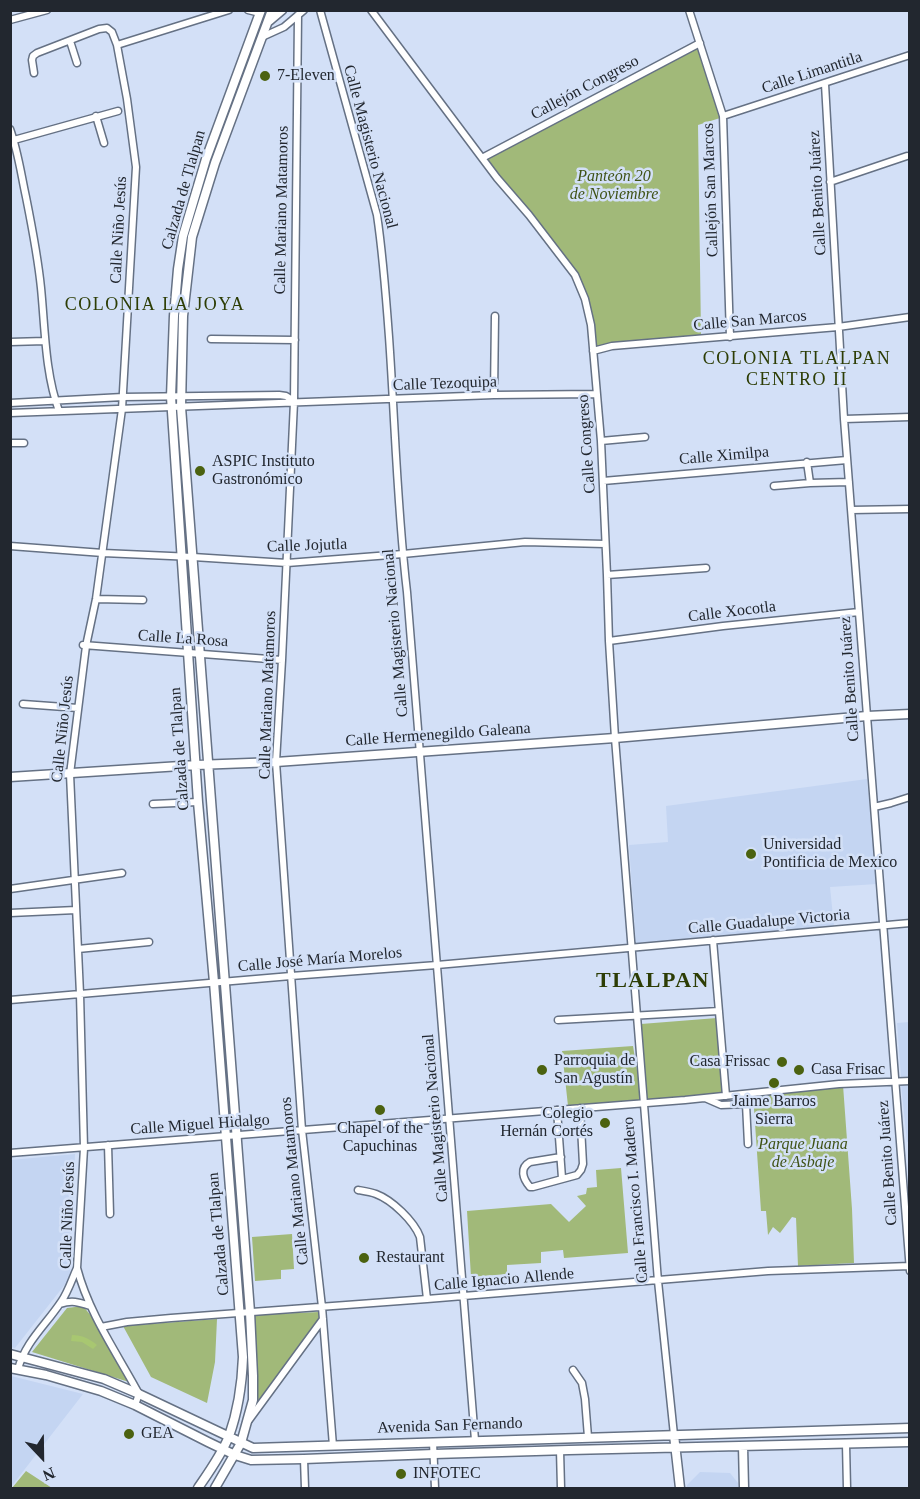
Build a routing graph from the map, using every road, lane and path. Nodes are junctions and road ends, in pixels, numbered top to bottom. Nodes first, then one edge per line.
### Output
1 (47, 10) edge
2 (229, 10) edge
3 (248, 10) edge
4 (272, 10) edge
5 (282, 10) edge
6 (304, 10) edge
7 (320, 10) edge
8 (371, 10) edge
9 (689, 10) edge
10 (260, 12) edge
11 (297, 15) junction
12 (10, 20) edge
13 (267, 24) junction
14 (262, 37) junction
15 (69, 41) junction
16 (700, 43) junction
17 (117, 45) junction
18 (909, 56) edge
19 (77, 63) dead end
20 (34, 73) dead end
21 (825, 84) junction
22 (118, 111) dead end
23 (96, 116) junction
24 (723, 116) junction
25 (10, 129) edge
26 (14, 140) junction
27 (104, 143) dead end
28 (907, 156) dead end
29 (482, 158) junction
30 (830, 182) junction
31 (495, 316) dead end
32 (909, 317) edge
33 (838, 327) junction
34 (730, 337) junction
35 (211, 339) dead end
36 (295, 340) junction
37 (45, 341) junction
38 (10, 342) edge
39 (593, 351) junction
40 (597, 394) junction
41 (494, 395) junction
42 (171, 397) junction
43 (181, 397) junction
44 (123, 398) junction
45 (393, 399) junction
46 (55, 401) junction
47 (294, 402) junction
48 (10, 403) edge
49 (171, 407) junction
50 (181, 407) junction
51 (122, 409) junction
52 (59, 411) junction
53 (10, 413) edge
54 (909, 417) edge
55 (844, 419) junction
56 (645, 437) dead end
57 (601, 441) junction
58 (10, 443) edge
59 (24, 443) dead end
60 (847, 460) junction
61 (807, 462) junction
62 (603, 481) junction
63 (849, 482) junction
64 (810, 483) junction
65 (774, 486) dead end
66 (909, 509) edge
67 (851, 510) junction
68 (605, 543) junction
69 (10, 546) edge
70 (103, 553) junction
71 (403, 554) junction
72 (182, 557) junction
73 (193, 557) junction
74 (287, 563) junction
75 (706, 568) dead end
76 (607, 575) junction
77 (96, 599) junction
78 (143, 600) dead end
79 (859, 612) junction
80 (609, 641) junction
81 (84, 646) junction
82 (188, 653) junction
83 (200, 654) junction
84 (282, 660) junction
85 (23, 704) dead end
86 (78, 708) junction
87 (909, 714) edge
88 (867, 716) junction
89 (615, 738) junction
90 (420, 751) junction
91 (276, 762) junction
92 (195, 765) junction
93 (208, 765) junction
94 (70, 774) junction
95 (10, 777) edge
96 (909, 796) edge
97 (198, 802) junction
98 (153, 804) dead end
99 (874, 807) junction
100 (122, 873) dead end
101 (75, 879) junction
102 (10, 889) edge
103 (76, 910) junction
104 (10, 913) edge
105 (909, 923) edge
106 (883, 925) junction
107 (713, 940) junction
108 (149, 942) dead end
109 (632, 948) junction
110 (78, 949) junction
111 (437, 965) junction
112 (291, 975) junction
113 (225, 981) junction
114 (214, 982) junction
115 (80, 994) junction
116 (10, 1000) edge
117 (719, 1011) junction
118 (636, 1017) junction
119 (558, 1020) dead end
120 (909, 1081) edge
121 (896, 1082) junction
122 (726, 1096) junction
123 (704, 1098) junction
124 (643, 1103) junction
125 (580, 1108) junction
126 (557, 1110) junction
127 (450, 1118) junction
128 (302, 1130) junction
129 (236, 1136) junction
130 (226, 1137) junction
131 (748, 1144) dead end
132 (108, 1145) junction
133 (84, 1148) junction
134 (10, 1154) edge
135 (561, 1157) junction
136 (562, 1178) junction
137 (358, 1190) dead end
138 (110, 1214) dead end
139 (909, 1266) edge
140 (77, 1268) junction
141 (909, 1271) edge
142 (658, 1281) junction
143 (464, 1296) junction
144 (427, 1299) junction
145 (60, 1304) junction
146 (90, 1306) junction
147 (322, 1307) junction
148 (245, 1312) junction
149 (323, 1319) junction
150 (101, 1328) junction
151 (10, 1354) edge
152 (22, 1356) junction
153 (14, 1369) edge
154 (573, 1370) dead end
155 (139, 1394) junction
156 (135, 1405) junction
157 (247, 1423) junction
158 (909, 1428) edge
159 (674, 1435) junction
160 (229, 1436) junction
161 (588, 1437) junction
162 (475, 1440) junction
163 (433, 1442) junction
164 (909, 1442) edge
165 (241, 1443) junction
166 (846, 1444) junction
167 (333, 1446) junction
168 (743, 1446) junction
169 (676, 1448) junction
170 (222, 1449) junction
171 (560, 1450) junction
172 (434, 1454) junction
173 (235, 1455) junction
174 (304, 1459) junction
175 (198, 1488) edge
176 (215, 1488) edge
177 (305, 1488) edge
178 (435, 1488) edge
179 (561, 1488) edge
180 (680, 1488) edge
181 (744, 1488) edge
182 (848, 1488) edge

1 - 12 street
2 - 17 street
3 - 10 street
4 - 13 main road, Calzada de Tlalpan
5 - 13 main road
6 - 11 street
7 - 45 street, Calle Magisterio Nacional
8 - 29 street, Calle Congreso
9 - 16 street, Callejón San Marcos
10 - 42 main road, Calzada de Tlalpan
11 - 14 street
11 - 36 street, Calle Mariano Matamoros
13 - 14 main road, Calzada de Tlalpan
14 - 43 main road, Calzada de Tlalpan
15 - 17 street
15 - 19 street
15 - 20 street
16 - 24 street, Callejón San Marcos
16 - 29 street, Callejón Congreso
17 - 44 street, Calle Niño Jesús
18 - 21 street, Calle Limantitla
21 - 24 street, Calle Limantitla
21 - 30 street, Calle Benito Juárez
22 - 23 street
23 - 26 street
23 - 27 street
24 - 34 street, Callejón San Marcos
25 - 26 street
26 - 37 street
28 - 30 street
29 - 39 street, Calle Congreso
30 - 33 street, Calle Benito Juárez
31 - 41 street
32 - 33 street, Calle San Marcos
33 - 34 street, Calle San Marcos
33 - 55 street, Calle Benito Juárez
34 - 39 street, Calle San Marcos
35 - 36 street
36 - 47 street, Calle Mariano Matamoros
37 - 38 street
37 - 46 street
39 - 40 street, Calle Congreso
40 - 41 street, Calle Tezoquipa
40 - 57 street, Calle Congreso
41 - 45 street, Calle Tezoquipa
42 - 43 street, Calle Tezoquipa
42 - 44 street, Calle Tezoquipa
42 - 49 main road, Calzada de Tlalpan
43 - 47 street, Calle Tezoquipa
43 - 50 main road, Calzada de Tlalpan
44 - 46 street, Calle Tezoquipa
44 - 51 street, Calle Niño Jesús
45 - 47 street, Calle Tezoquipa
45 - 71 street, Calle Magisterio Nacional
46 - 48 street, Calle Tezoquipa
46 - 52 street
47 - 50 street, Calle Tezoquipa
47 - 74 street, Calle Mariano Matamoros
49 - 50 street, Calle Tezoquipa
49 - 51 street, Calle Tezoquipa
49 - 72 main road, Calzada de Tlalpan
50 - 73 main road, Calzada de Tlalpan
51 - 52 street, Calle Tezoquipa
51 - 70 street, Calle Niño Jesús
52 - 53 street, Calle Tezoquipa
54 - 55 street
55 - 60 street, Calle Benito Juárez
56 - 57 street
57 - 62 street, Calle Congreso
58 - 59 street
60 - 61 street, Calle Ximilpa
60 - 63 street, Calle Benito Juárez
61 - 62 street, Calle Ximilpa
61 - 64 street
62 - 68 street, Calle Congreso
63 - 64 street
63 - 67 street, Calle Benito Juárez
64 - 65 street
66 - 67 street
67 - 79 street, Calle Benito Juárez
68 - 71 street, Calle Jojutla
68 - 76 street, Calle Congreso
69 - 70 street, Calle Jojutla
70 - 72 street, Calle Jojutla
70 - 77 street, Calle Niño Jesús
71 - 74 street, Calle Jojutla
71 - 90 street, Calle Magisterio Nacional
72 - 73 street, Calle Jojutla
72 - 82 main road, Calzada de Tlalpan
73 - 74 street, Calle Jojutla
73 - 83 main road, Calzada de Tlalpan
74 - 84 street, Calle Mariano Matamoros
75 - 76 street
76 - 80 street, Calle Congreso
77 - 78 street
77 - 81 street, Calle Niño Jesús
79 - 80 street, Calle Xocotla
79 - 88 street, Calle Benito Juárez
80 - 89 street, Calle Congreso
81 - 82 street, Calle La Rosa
81 - 86 street, Calle Niño Jesús
82 - 83 street, Calle La Rosa
82 - 92 main road, Calzada de Tlalpan
83 - 84 street, Calle La Rosa
83 - 93 main road, Calzada de Tlalpan
84 - 91 street, Calle Mariano Matamoros
85 - 86 street
86 - 94 street, Calle Niño Jesús
87 - 88 main road, Calle Hermenegildo Galeana
88 - 89 main road, Calle Hermenegildo Galeana
88 - 99 street, Calle Benito Juárez
89 - 90 main road, Calle Hermenegildo Galeana
89 - 109 street, Calle Congreso
90 - 91 main road, Calle Hermenegildo Galeana
90 - 111 street, Calle Magisterio Nacional
91 - 93 main road, Calle Hermenegildo Galeana
91 - 112 street, Calle Mariano Matamoros
92 - 93 main road, Calle Hermenegildo Galeana
92 - 94 main road, Calle Hermenegildo Galeana
92 - 97 main road, Calzada de Tlalpan
93 - 113 main road, Calzada de Tlalpan
94 - 95 main road, Calle Hermenegildo Galeana
94 - 101 street, Calle Niño Jesús
96 - 99 street
97 - 98 street
97 - 114 main road, Calzada de Tlalpan
99 - 106 street, Calle Benito Juárez
100 - 101 street
101 - 102 street
101 - 103 street, Calle Niño Jesús
103 - 104 street
103 - 110 street, Calle Niño Jesús
105 - 106 street, Calle Guadalupe Victoria
106 - 107 street, Calle Guadalupe Victoria
106 - 121 street, Calle Benito Juárez
107 - 109 street, Calle Guadalupe Victoria
107 - 117 street
108 - 110 street
109 - 111 street, Calle José María Morelos
109 - 118 street, Calle Francisco I. Madero
110 - 115 street, Calle Niño Jesús
111 - 112 street, Calle José María Morelos
111 - 127 street, Calle Magisterio Nacional
112 - 113 street, Calle José María Morelos
112 - 128 street, Calle Mariano Matamoros
113 - 114 street, Calle José María Morelos
113 - 129 main road, Calzada de Tlalpan
114 - 115 street, Calle José María Morelos
114 - 130 main road, Calzada de Tlalpan
115 - 116 street, Calle José María Morelos
115 - 133 street, Calle Niño Jesús
117 - 118 street
117 - 122 street
118 - 119 street
118 - 124 street, Calle Francisco I. Madero
120 - 121 street, Calle Miguel Hidalgo
121 - 122 street, Calle Miguel Hidalgo
121 - 139 street, Calle Benito Juárez
122 - 123 street, Calle Miguel Hidalgo
123 - 124 street, Calle Miguel Hidalgo
123 - 131 street
124 - 125 street, Calle Miguel Hidalgo
124 - 142 street, Calle Francisco I. Madero
125 - 126 street, Calle Miguel Hidalgo
125 - 136 street
126 - 127 street, Calle Miguel Hidalgo
126 - 135 street
127 - 128 street, Calle Miguel Hidalgo
127 - 143 street, Calle Magisterio Nacional
128 - 129 street, Calle Miguel Hidalgo
128 - 147 street, Calle Mariano Matamoros
129 - 130 street, Calle Miguel Hidalgo
129 - 148 main road, Calzada de Tlalpan
130 - 132 street, Calle Miguel Hidalgo
130 - 148 main road, Calzada de Tlalpan
132 - 133 street, Calle Miguel Hidalgo
132 - 138 street
133 - 134 street, Calle Miguel Hidalgo
133 - 140 street, Calle Niño Jesús
135 - 136 street
135 - 136 street
137 - 144 street
139 - 141 street, Calle Benito Juárez
139 - 142 street, Calle Ignacio Allende
140 - 145 street
140 - 146 street, Calle Niño Jesús
142 - 143 street, Calle Ignacio Allende
142 - 159 street, Calle Francisco I. Madero
143 - 144 street, Calle Ignacio Allende
143 - 162 street, Calle Magisterio Nacional
144 - 147 street, Calle Ignacio Allende
145 - 146 street
145 - 152 street
146 - 150 street, Calle Niño Jesús
147 - 148 street, Calle Ignacio Allende
147 - 149 street, Calle Mariano Matamoros
148 - 150 street, Calle Ignacio Allende
148 - 157 main road, Calzada de Tlalpan
148 - 160 main road, Calzada de Tlalpan
149 - 157 street
149 - 167 street, Calle Mariano Matamoros
150 - 155 street, Calle Niño Jesús
151 - 152 main road, Avenida San Fernando
152 - 153 street
152 - 155 main road, Avenida San Fernando
153 - 156 main road, Avenida San Fernando
154 - 161 street
155 - 156 street
155 - 160 main road, Avenida San Fernando
156 - 170 main road, Avenida San Fernando
157 - 165 main road, Calzada de Tlalpan
158 - 159 main road, Avenida San Fernando
159 - 161 main road, Avenida San Fernando
159 - 169 main road, Calle Francisco I. Madero
160 - 165 main road, Avenida San Fernando
160 - 170 main road, Calzada de Tlalpan
161 - 162 main road, Avenida San Fernando
162 - 163 main road, Avenida San Fernando
163 - 167 main road, Avenida San Fernando
163 - 172 street
164 - 166 main road, Avenida San Fernando
165 - 167 main road, Avenida San Fernando
165 - 173 main road, Calzada de Tlalpan
166 - 168 main road, Avenida San Fernando
166 - 182 street
168 - 169 main road, Avenida San Fernando
168 - 181 main road
169 - 171 main road, Avenida San Fernando
169 - 180 main road, Calle Francisco I. Madero
170 - 173 main road, Avenida San Fernando
170 - 175 main road, Calzada de Tlalpan
171 - 172 main road, Avenida San Fernando
171 - 179 street
172 - 174 main road, Avenida San Fernando
172 - 178 street
173 - 174 main road, Avenida San Fernando
173 - 176 main road, Calzada de Tlalpan
174 - 177 street

